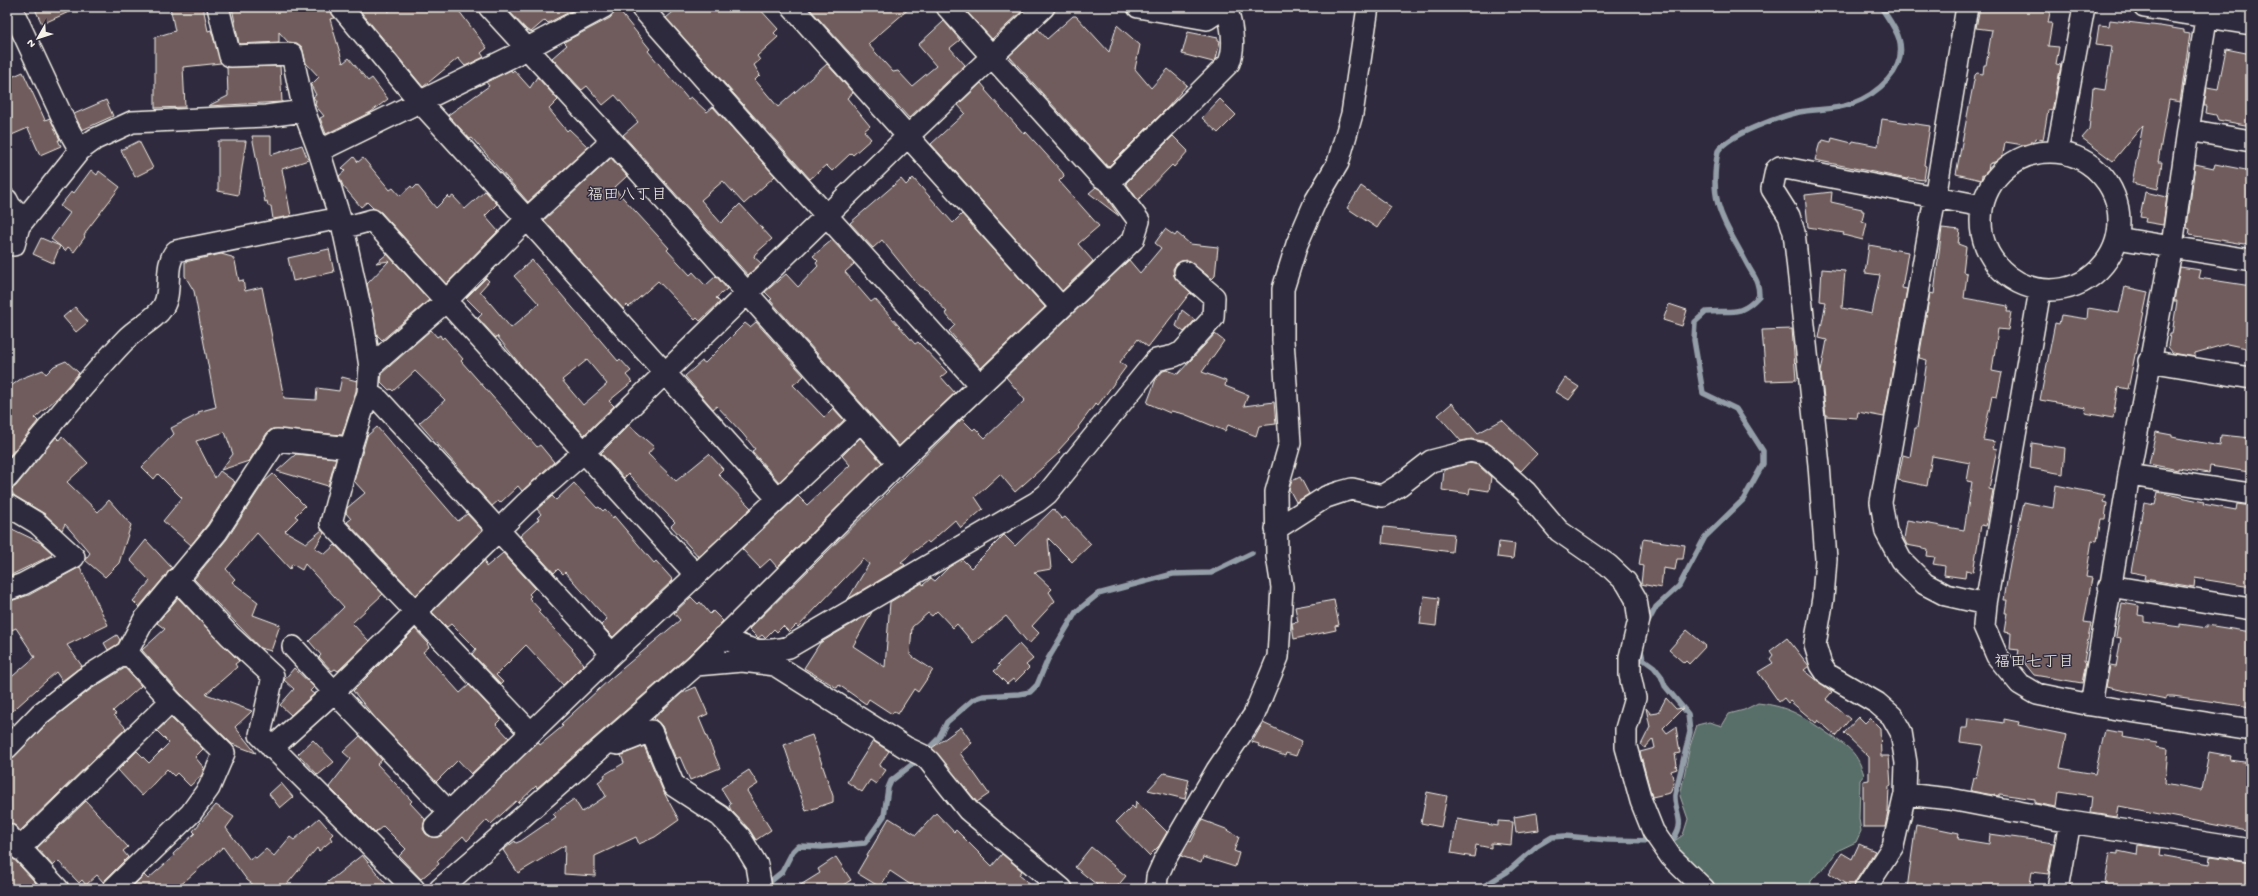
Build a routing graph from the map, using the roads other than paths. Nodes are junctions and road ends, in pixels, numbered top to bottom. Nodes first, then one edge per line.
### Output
1 (11, 7) edge
2 (218, 7) edge
3 (341, 7) edge
4 (489, 7) edge
5 (604, 7) edge
6 (641, 7) edge
7 (792, 7) edge
8 (947, 7) edge
9 (1044, 7) edge
10 (1138, 7) edge
11 (1226, 7) edge
12 (1368, 7) edge
13 (1967, 7) edge
14 (2084, 7) edge
15 (2144, 7) edge
16 (2207, 12) edge
17 (2251, 24) edge
18 (527, 48) junction
19 (993, 56) junction
20 (420, 102) junction
21 (304, 111) junction
22 (2188, 130) junction
23 (908, 136) junction
24 (612, 141) junction
25 (2251, 141) edge
26 (80, 150) junction
27 (320, 151) junction
28 (2057, 152) junction
29 (1110, 182) junction
30 (1935, 198) junction
31 (7, 200) edge
32 (1982, 206) junction
33 (828, 216) junction
34 (23, 219) junction
35 (527, 219) junction
36 (342, 223) junction
37 (2117, 238) junction
38 (14, 245) dead end
39 (2172, 246) junction
40 (2251, 260) edge
41 (1185, 272) dead end
42 (2040, 290) junction
43 (748, 293) junction
44 (446, 301) junction
45 (1061, 307) junction
46 (2149, 361) junction
47 (370, 367) junction
48 (665, 373) junction
49 (2251, 378) edge
50 (980, 385) junction
51 (368, 393) junction
52 (861, 421) junction
53 (341, 447) dead end
54 (584, 452) junction
55 (898, 463) junction
56 (2129, 475) junction
57 (7, 478) edge
58 (2251, 494) edge
59 (777, 498) junction
60 (7, 505) edge
61 (1276, 529) junction
62 (498, 531) junction
63 (696, 575) junction
64 (177, 579) junction
65 (2109, 586) junction
66 (7, 590) edge
67 (1986, 604) junction
68 (2251, 609) edge
69 (414, 612) junction
70 (723, 637) junction
71 (293, 647) dead end
72 (127, 652) junction
73 (612, 654) junction
74 (696, 665) junction
75 (334, 692) junction
76 (171, 702) junction
77 (2092, 705) junction
78 (2251, 730) edge
79 (531, 733) junction
80 (609, 742) junction
81 (7, 748) edge
82 (272, 748) junction
83 (1905, 794) junction
84 (2070, 822) junction
85 (13, 842) edge
86 (2251, 850) edge
87 (56, 888) edge
88 (113, 889) edge
89 (414, 889) edge
90 (440, 889) edge
91 (762, 889) edge
92 (1062, 889) edge
93 (1156, 889) edge
94 (1704, 889) edge
95 (1865, 889) edge
96 (2058, 889) edge

1 - 26 street
2 - 21 street
3 - 20 street
4 - 18 street
5 - 18 street
6 - 33 street
7 - 23 street
8 - 19 street
9 - 19 street
10 - 11 street
11 - 29 street
12 - 61 street
13 - 30 street
14 - 28 street
15 - 16 street
16 - 17 street
16 - 22 street
18 - 20 street
18 - 24 street
19 - 23 street
19 - 29 street
20 - 27 street
20 - 35 street
21 - 26 street
21 - 27 street
22 - 25 street
22 - 39 street
23 - 33 street
23 - 45 street
24 - 35 street
24 - 43 street
26 - 34 street
27 - 36 street
28 - 32 street
28 - 37 street
29 - 45 street
30 - 32 street
30 - 67 street
30 - 83 street
31 - 34 street
32 - 42 street
33 - 43 street
33 - 50 street
34 - 38 street
35 - 44 street
35 - 48 street
36 - 44 street
36 - 47 street
36 - 57 street
37 - 39 street
37 - 42 street
39 - 40 street
39 - 46 street
41 - 70 street
42 - 67 street
43 - 48 street
43 - 52 street
44 - 47 street
44 - 54 street
45 - 50 street
46 - 49 street
46 - 56 street
47 - 51 street
48 - 54 street
48 - 59 street
50 - 55 street
51 - 62 street
51 - 69 street
52 - 55 street
52 - 59 street
53 - 64 street
54 - 62 street
54 - 63 street
55 - 70 street
56 - 58 street
56 - 65 street
59 - 63 street
60 - 66 street
61 - 93 street
61 - 94 street
62 - 69 street
62 - 73 street
63 - 73 street
64 - 72 street
64 - 82 street
65 - 68 street
65 - 77 street
67 - 77 street
69 - 75 street
69 - 79 street
70 - 74 street
71 - 75 street
72 - 76 street
72 - 81 street
73 - 79 street
74 - 80 street
74 - 92 street
75 - 79 street
75 - 82 street
76 - 85 street
76 - 88 street
77 - 78 street
80 - 90 street
80 - 91 street
82 - 89 street
83 - 84 street
83 - 95 street
84 - 86 street
84 - 96 street
85 - 87 street

